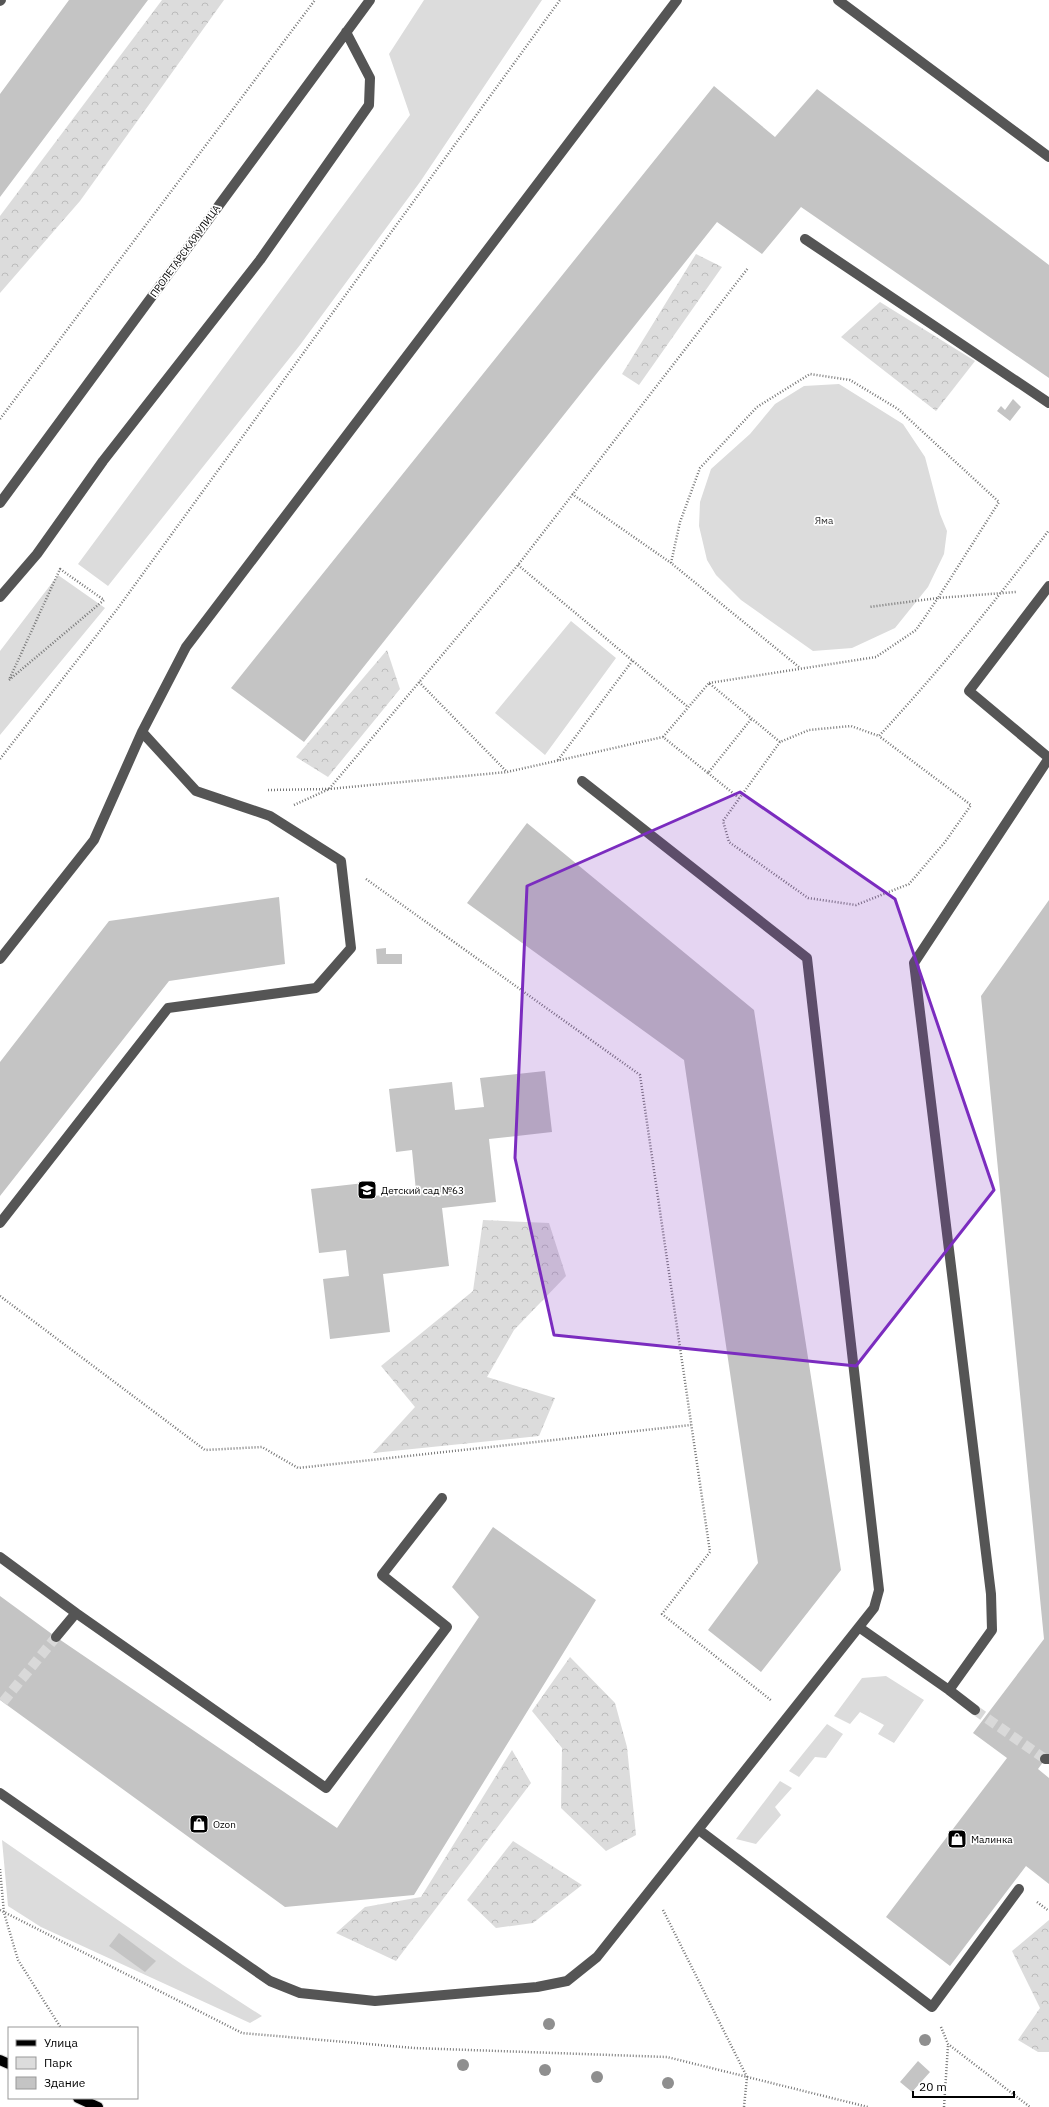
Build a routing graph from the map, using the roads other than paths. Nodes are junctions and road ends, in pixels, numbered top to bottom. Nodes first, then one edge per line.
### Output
1 (368, 0) edge
2 (677, 0) edge
3 (838, 0) edge
4 (346, 32) junction
5 (1049, 157) edge
6 (805, 239) dead end
7 (1049, 404) edge
8 (0, 503) edge
9 (1048, 588) edge
10 (0, 597) edge
11 (142, 732) junction
12 (1049, 758) edge
13 (582, 781) dead end
14 (0, 959) edge
15 (0, 1223) edge
16 (442, 1498) dead end
17 (0, 1557) edge
18 (76, 1613) junction
19 (860, 1628) junction
20 (56, 1637) tunnel mouth
21 (950, 1690) junction
22 (975, 1710) tunnel mouth
23 (0, 1793) edge
24 (699, 1830) junction
25 (1019, 1888) dead end
26 (80, 2099) edge
27 (98, 2107) edge

1 - 4 street, ПРОЛЕТАРСКАЯ УЛИЦА
2 - 11 street
3 - 5 street
4 - 8 street, ПРОЛЕТАРСКАЯ УЛИЦА
4 - 10 street
6 - 7 street
9 - 12 street
11 - 14 street
11 - 15 street
12 - 21 street
13 - 19 street
16 - 18 street
17 - 18 street
18 - 20 street
19 - 21 street
19 - 24 street
21 - 22 street
23 - 24 street
24 - 25 street
26 - 27 main road

